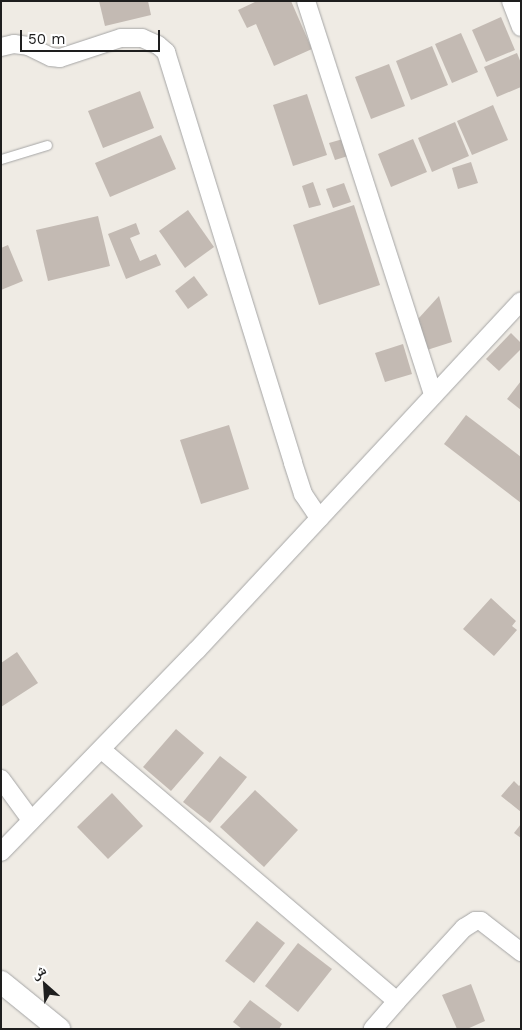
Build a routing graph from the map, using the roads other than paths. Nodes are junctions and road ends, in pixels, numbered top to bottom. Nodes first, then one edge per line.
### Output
1 (306, 1) edge
2 (511, 1) edge
3 (521, 28) edge
4 (1, 47) edge
5 (47, 145) dead end
6 (1, 159) edge
7 (521, 301) edge
8 (433, 395) junction
9 (319, 518) junction
10 (102, 750) junction
11 (1, 779) edge
12 (31, 820) junction
13 (1, 852) edge
14 (521, 952) edge
15 (1, 982) edge
16 (397, 1001) junction
17 (59, 1029) edge
18 (373, 1029) edge

1 - 8 street
2 - 3 street
4 - 9 street
5 - 6 lane
7 - 8 street
8 - 9 street
9 - 10 street
10 - 12 street
10 - 16 street
11 - 12 street
12 - 13 street
14 - 16 street
15 - 17 street
16 - 18 street

